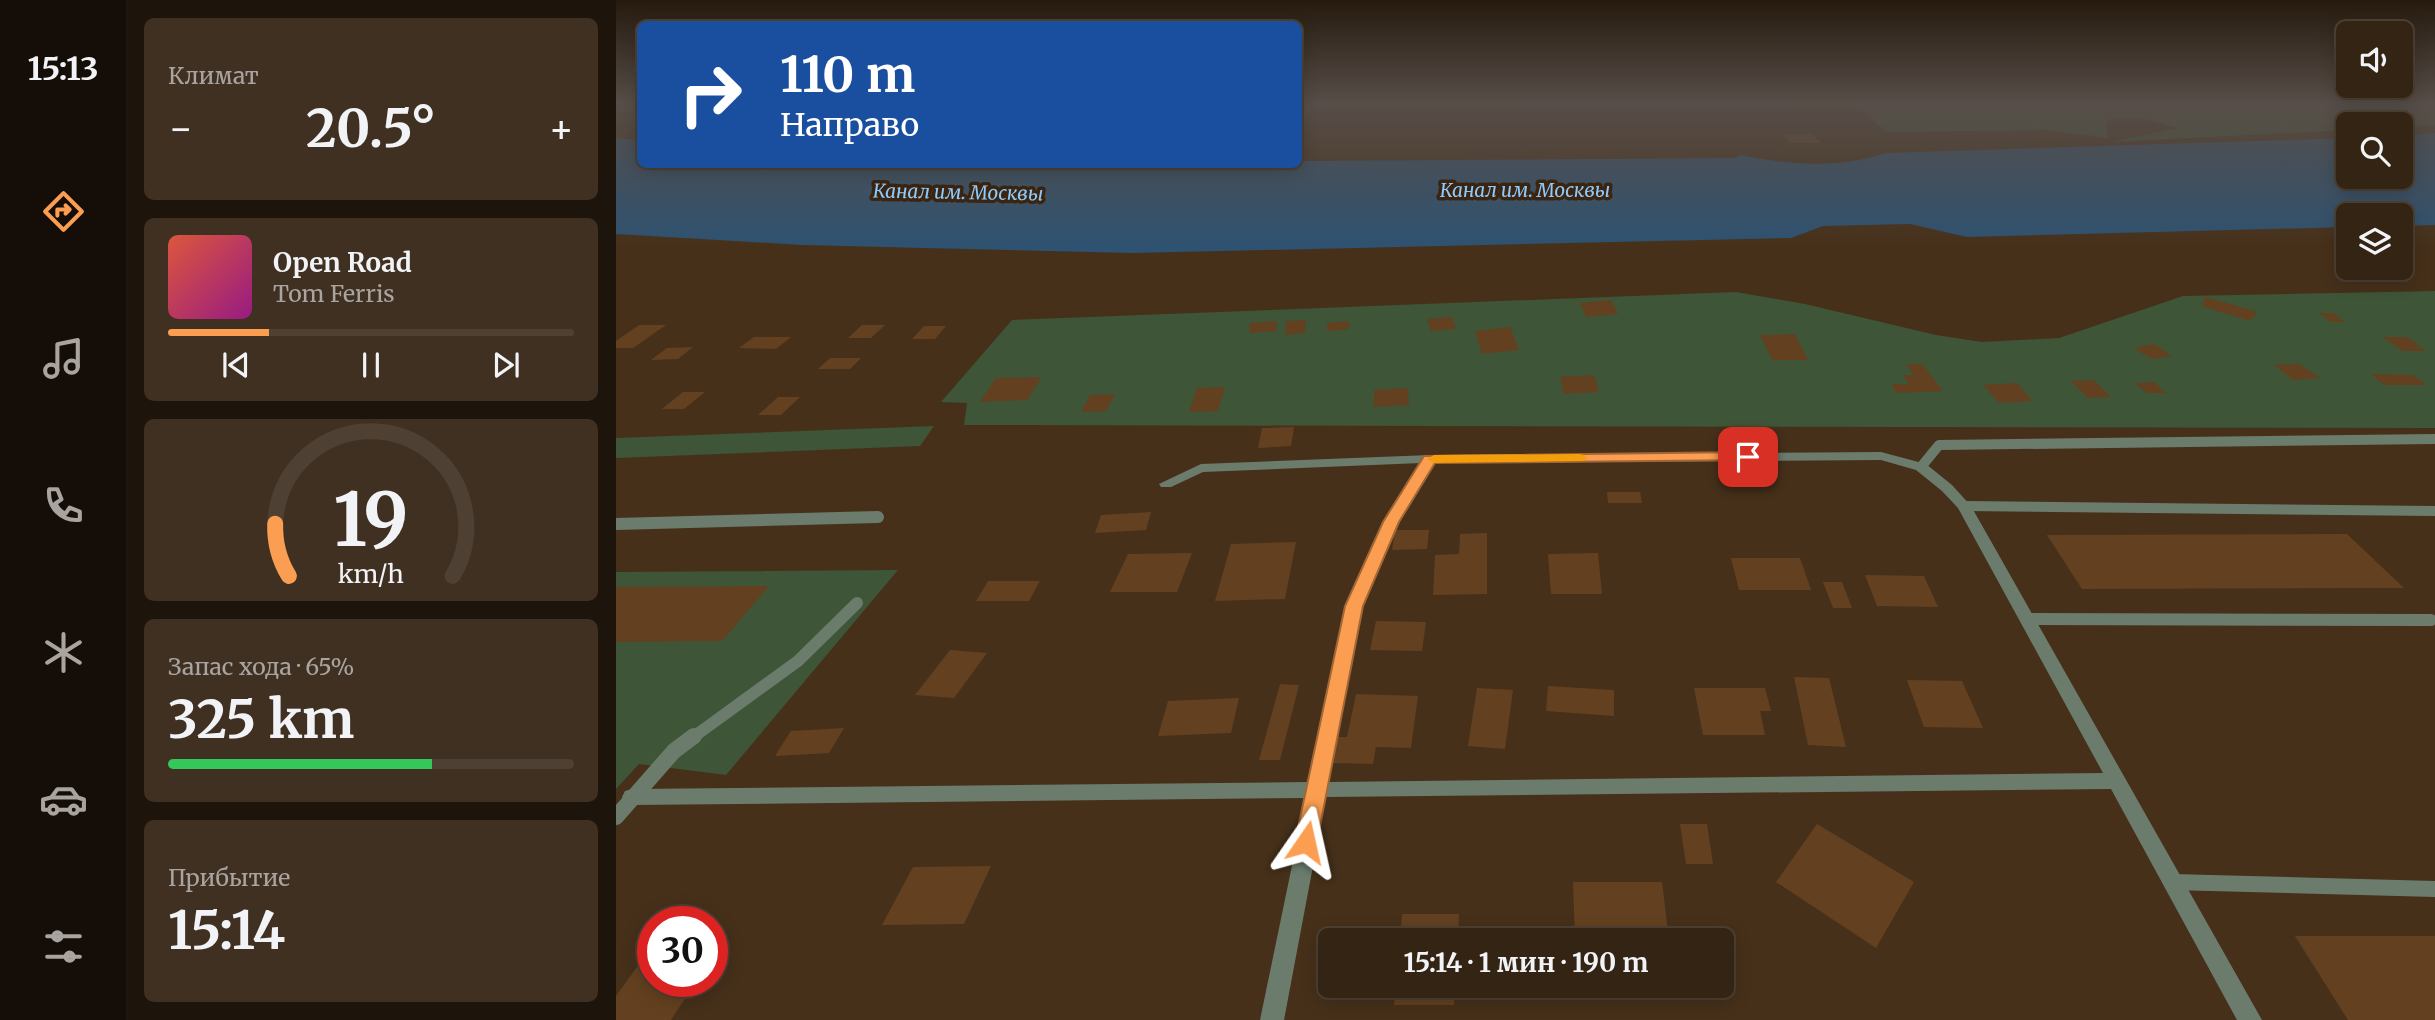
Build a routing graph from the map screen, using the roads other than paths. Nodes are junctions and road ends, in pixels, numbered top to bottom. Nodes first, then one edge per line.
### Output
1 (2435, 439) edge
2 (1430, 459) junction
3 (1920, 467) junction
4 (1167, 484) dead end
5 (1964, 506) junction
6 (2435, 511) edge
7 (878, 517) dead end
8 (616, 524) edge
9 (858, 603) dead end
10 (2026, 619) junction
11 (2431, 620) dead end
12 (2116, 781) junction
13 (1316, 791) junction
14 (632, 797) junction
15 (616, 817) edge
16 (2172, 882) junction
17 (2435, 889) edge
18 (1272, 1020) edge
19 (2250, 1020) edge

1 - 3 lane
2 - 3 street
2 - 4 street
2 - 13 street
3 - 5 street
5 - 6 lane
5 - 10 street
7 - 8 lane
9 - 14 lane
10 - 11 lane
10 - 12 street
12 - 13 street
12 - 16 street
13 - 14 street
13 - 18 street
14 - 15 lane
16 - 17 lane
16 - 19 street

